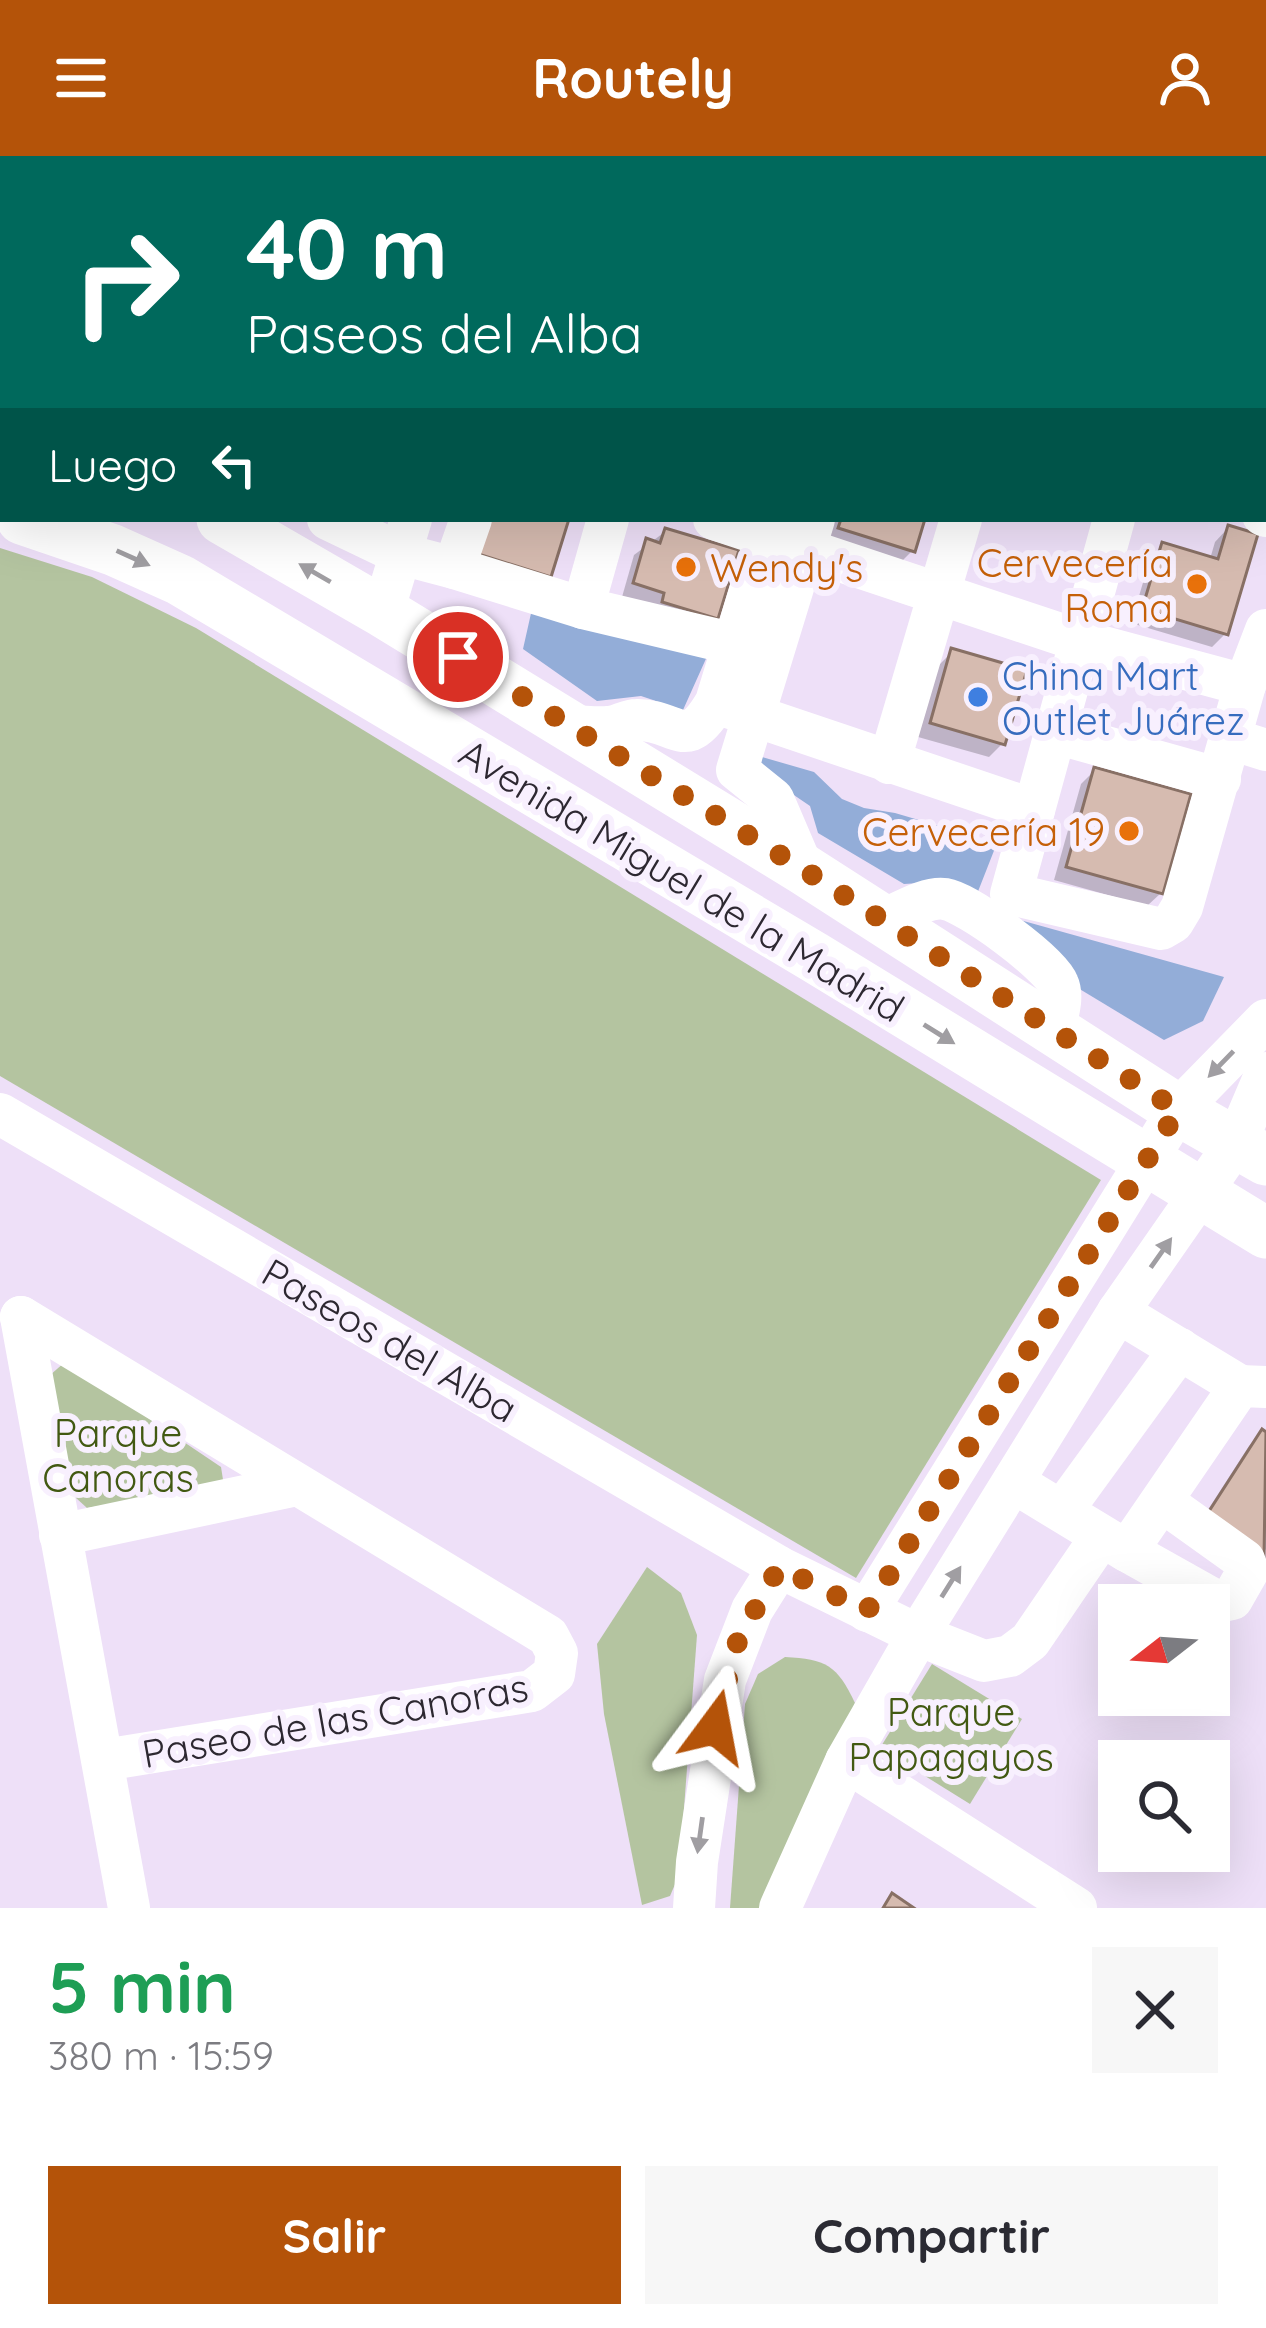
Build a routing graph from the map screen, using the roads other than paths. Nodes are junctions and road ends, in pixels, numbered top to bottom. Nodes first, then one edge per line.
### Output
1 (31, 522) edge
2 (227, 522) edge
3 (341, 522) edge
4 (470, 522) edge
5 (607, 522) edge
6 (733, 522) edge
7 (960, 522) edge
8 (1113, 522) edge
9 (789, 531) edge
10 (406, 537) edge
11 (454, 568) junction
12 (939, 592) junction
13 (583, 608) junction
14 (383, 612) junction
15 (1266, 630) edge
16 (1081, 641) junction
17 (753, 648) junction
18 (1245, 685) junction
19 (735, 710) junction
20 (569, 725) junction
21 (1055, 733) junction
22 (1239, 756) edge
23 (889, 763) junction
24 (1034, 810) junction
25 (803, 869) junction
26 (1004, 911) junction
27 (883, 920) junction
28 (1266, 1020) edge
29 (1054, 1031) junction
30 (1266, 1073) edge
31 (1178, 1110) junction
32 (0, 1114) edge
33 (1251, 1150) edge
34 (1144, 1160) junction
35 (1202, 1194) junction
36 (1266, 1232) edge
37 (1118, 1312) junction
38 (1180, 1349) junction
39 (1253, 1386) edge
40 (1013, 1482) junction
41 (297, 1485) junction
42 (1162, 1502) junction
43 (1062, 1511) junction
44 (60, 1535) junction
45 (1114, 1544) junction
46 (779, 1567) junction
47 (867, 1611) junction
48 (918, 1635) junction
49 (104, 1760) junction
50 (846, 1761) junction
51 (128, 1908) edge
52 (694, 1908) edge
53 (780, 1908) edge
54 (1076, 1908) edge

1 -> 34 main road, Avenida Miguel de la Madrid
14 -> 2 main road, Avenida Miguel de la Madrid
3 - 10 street
4 - 11 street
5 - 13 street
6 - 9 street
7 - 12 street
8 - 16 street
9 - 12 street
9 - 17 street
10 - 11 street
10 - 14 street
11 - 13 street
12 - 16 street
12 - 23 street
13 - 17 street
14 - 20 main road, Avenida Miguel de la Madrid
15 - 18 street
16 - 18 street
16 - 21 street
17 - 19 street
18 - 22 street
19 - 20 street
19 - 23 street
19 - 25 street
20 - 25 main road, Avenida Miguel de la Madrid
21 - 22 street
21 - 24 street
22 - 26 street
23 - 24 street
24 - 26 street
25 - 27 main road, Avenida Miguel de la Madrid
26 - 27 street
26 - 29 street
27 - 29 main road, Avenida Miguel de la Madrid
28 -> 31 street
29 - 31 main road, Avenida Miguel de la Madrid
30 - 33 street
31 - 33 main road, Avenida Miguel de la Madrid
31 - 34 street
32 - 46 street, Paseos del Alba
33 - 35 street
34 - 35 main road, Avenida Miguel de la Madrid
34 - 47 street
35 - 36 main road, Avenida Miguel de la Madrid
37 -> 35 street
37 - 38 street
37 - 40 street
38 - 39 street
38 - 43 street
39 - 42 street, Paseos del Alba
40 - 43 street
48 -> 40 street
41 - 44 street
41 - 44 street, Paseo de las Canoras
41 - 49 street, Paseo de las Canoras
42 - 45 street, Paseos del Alba
42 - 45 street
43 - 45 street
44 - 49 street
45 - 48 street, Paseos del Alba
46 - 47 street, Paseos del Alba
46 -> 52 street
47 - 48 street, Paseos del Alba
48 - 50 street
49 - 51 street
50 - 53 street
50 - 54 street

